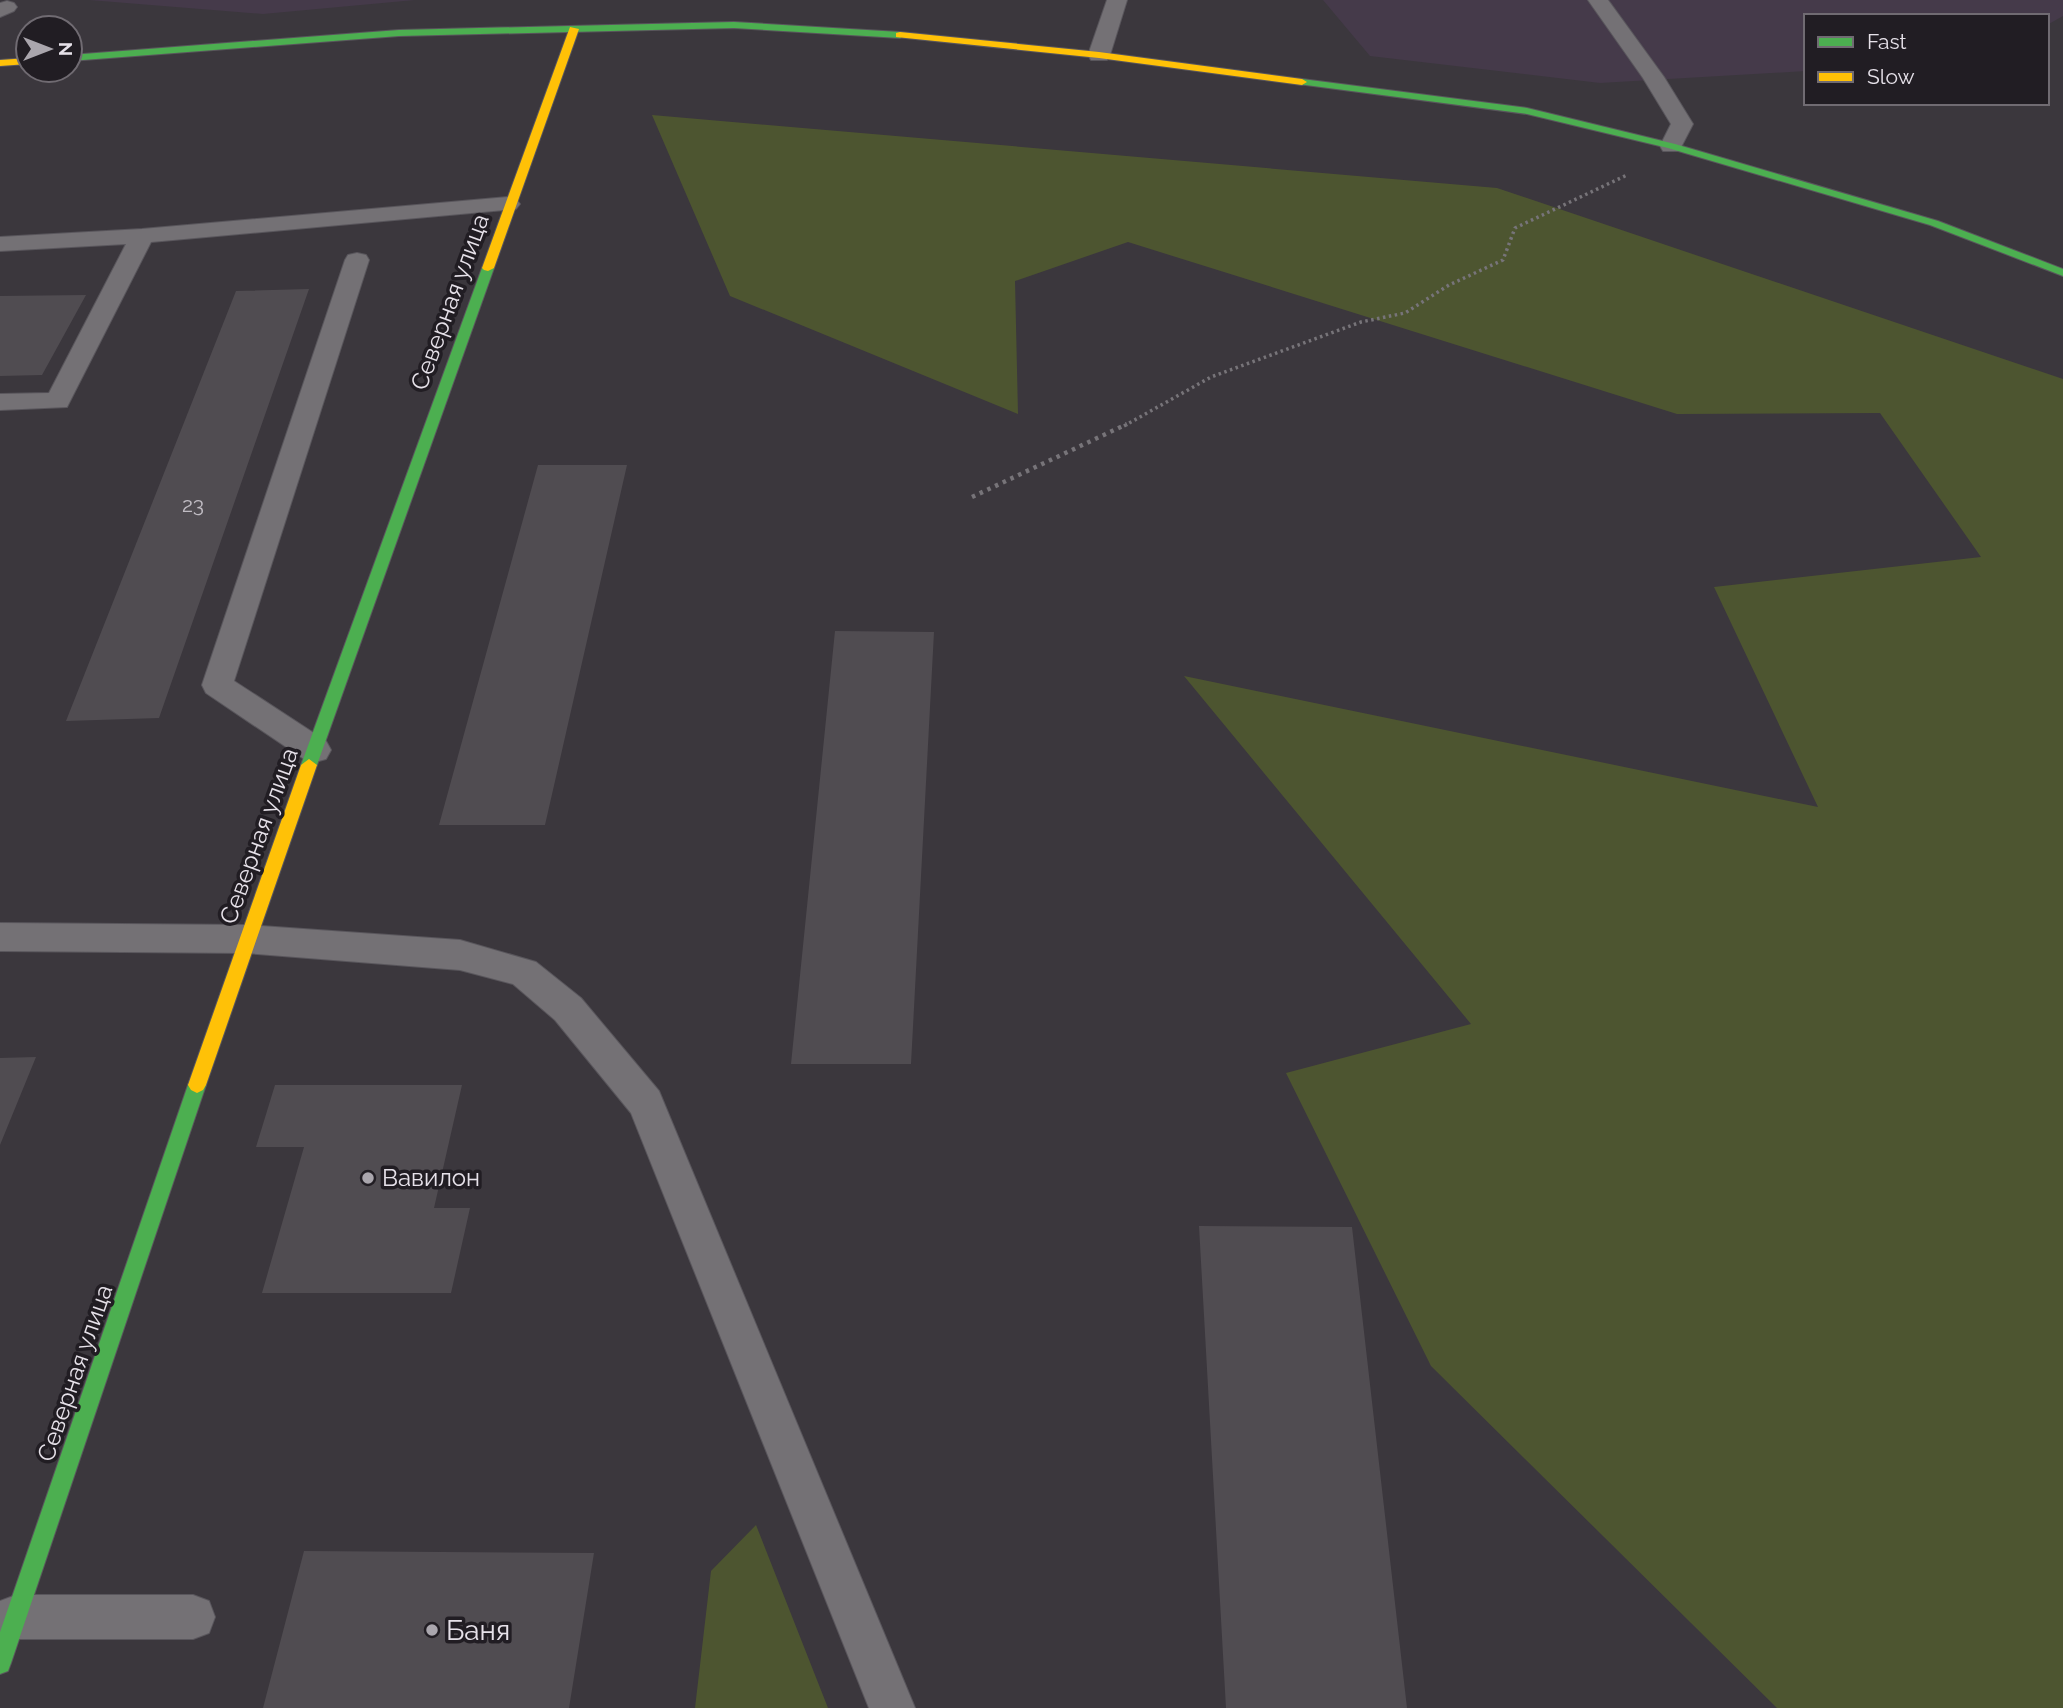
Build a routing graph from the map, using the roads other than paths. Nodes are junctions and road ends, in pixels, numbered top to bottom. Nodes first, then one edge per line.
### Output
1 (1117, 0) edge
2 (1598, 0) edge
3 (573, 29) junction
4 (1099, 55) junction
5 (84, 57) edge
6 (1671, 146) junction
7 (508, 204) junction
8 (142, 236) junction
9 (0, 244) edge
10 (357, 260) dead end
11 (2063, 273) edge
12 (0, 402) edge
13 (315, 750) junction
14 (0, 937) edge
15 (246, 940) junction
16 (16, 1617) junction
17 (192, 1617) dead end
18 (0, 1663) edge
19 (892, 1708) edge

1 - 4 lane
2 - 6 lane
3 - 4 street
3 - 5 street
3 - 7 street, Северная улица
4 - 6 street
6 - 11 street
7 - 8 lane
7 - 13 street, Северная улица
8 - 9 lane
8 - 12 lane
10 - 13 lane
13 - 15 street, Северная улица
14 - 15 lane
15 - 16 street, Северная улица
15 - 19 lane
16 - 17 lane
16 - 18 street, Северная улица

